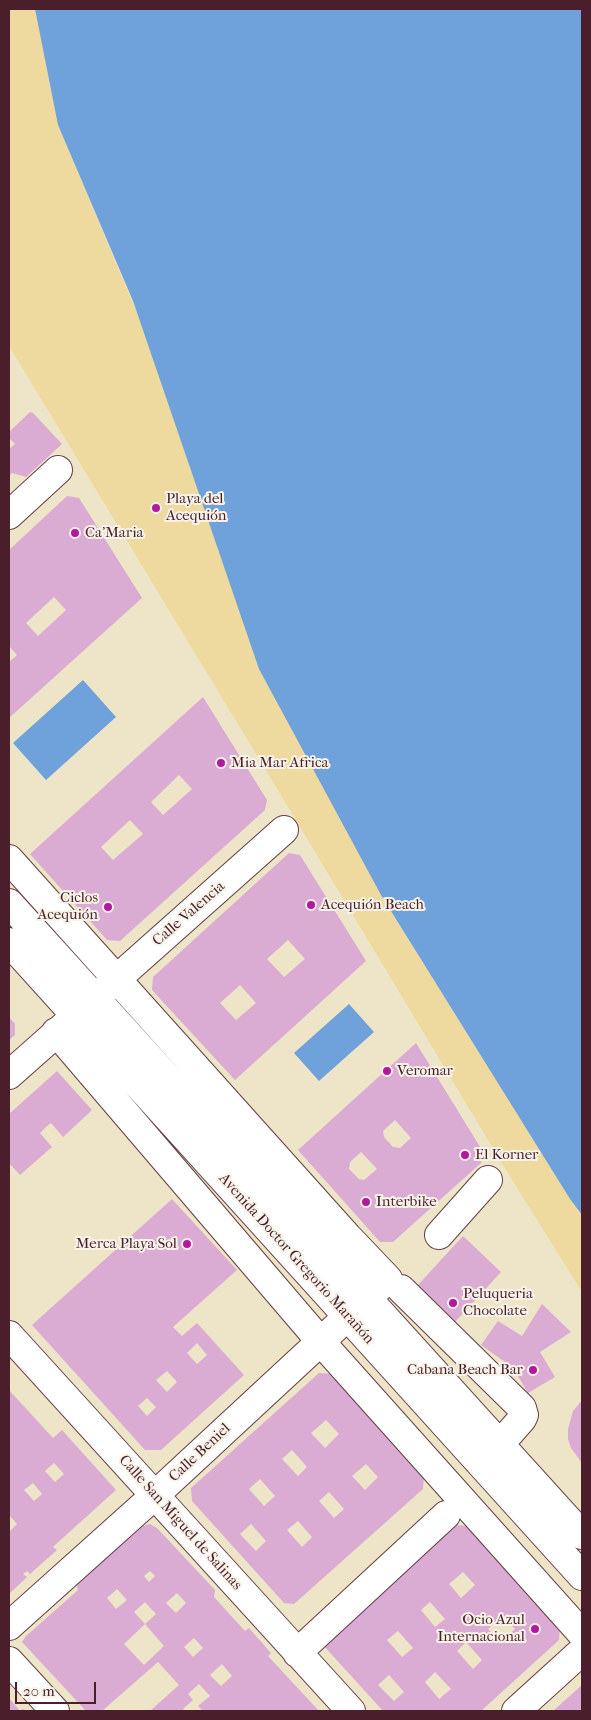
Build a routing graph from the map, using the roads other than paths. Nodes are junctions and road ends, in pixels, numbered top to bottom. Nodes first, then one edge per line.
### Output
1 (58, 470) dead end
2 (9, 514) edge
3 (284, 830) dead end
4 (9, 859) edge
5 (9, 903) edge
6 (9, 942) edge
7 (116, 979) junction
8 (76, 1015) junction
9 (9, 1075) edge
10 (488, 1180) dead end
11 (440, 1235) dead end
12 (346, 1238) junction
13 (395, 1284) junction
14 (368, 1298) junction
15 (348, 1317) junction
16 (321, 1342) junction
17 (12, 1344) edge
18 (500, 1444) junction
19 (154, 1496) junction
20 (455, 1507) junction
21 (582, 1535) edge
22 (582, 1576) edge
23 (9, 1626) edge
24 (582, 1634) edge
25 (582, 1651) edge
26 (297, 1653) junction
27 (9, 1661) edge
28 (55, 1711) edge
29 (351, 1711) edge
30 (516, 1711) edge

1 - 2 street
3 - 7 street, Calle Valencia
4 - 7 street
5 - 8 street, Avenida Doctor Gregorio Marañón
6 - 8 street, Avenida Doctor Gregorio Marañón
7 - 8 street, Calle Valencia
7 - 12 street
8 - 9 street, Calle Valencia
8 - 12 street, Avenida Doctor Gregorio Marañón
8 - 15 street, Avenida Doctor Gregorio Marañón
8 - 16 street
10 - 11 street
12 - 13 street
12 - 14 street, Avenida Doctor Gregorio Marañón
13 - 14 street, Calle Beniel
13 - 18 street
14 - 15 street, Calle Beniel
14 - 18 street, Avenida Doctor Gregorio Marañón
15 - 16 street, Calle Beniel
15 - 22 street, Avenida Doctor Gregorio Marañón
16 - 19 street, Calle Beniel
16 - 20 street
17 - 19 street, Calle San Miguel de Salinas
18 - 21 street, Avenida Doctor Gregorio Marañón
19 - 23 street, Calle Beniel
19 - 26 street, Calle San Miguel de Salinas
20 - 24 street
20 - 26 street
25 - 30 street
26 - 29 street, Calle San Miguel de Salinas
27 - 28 street

